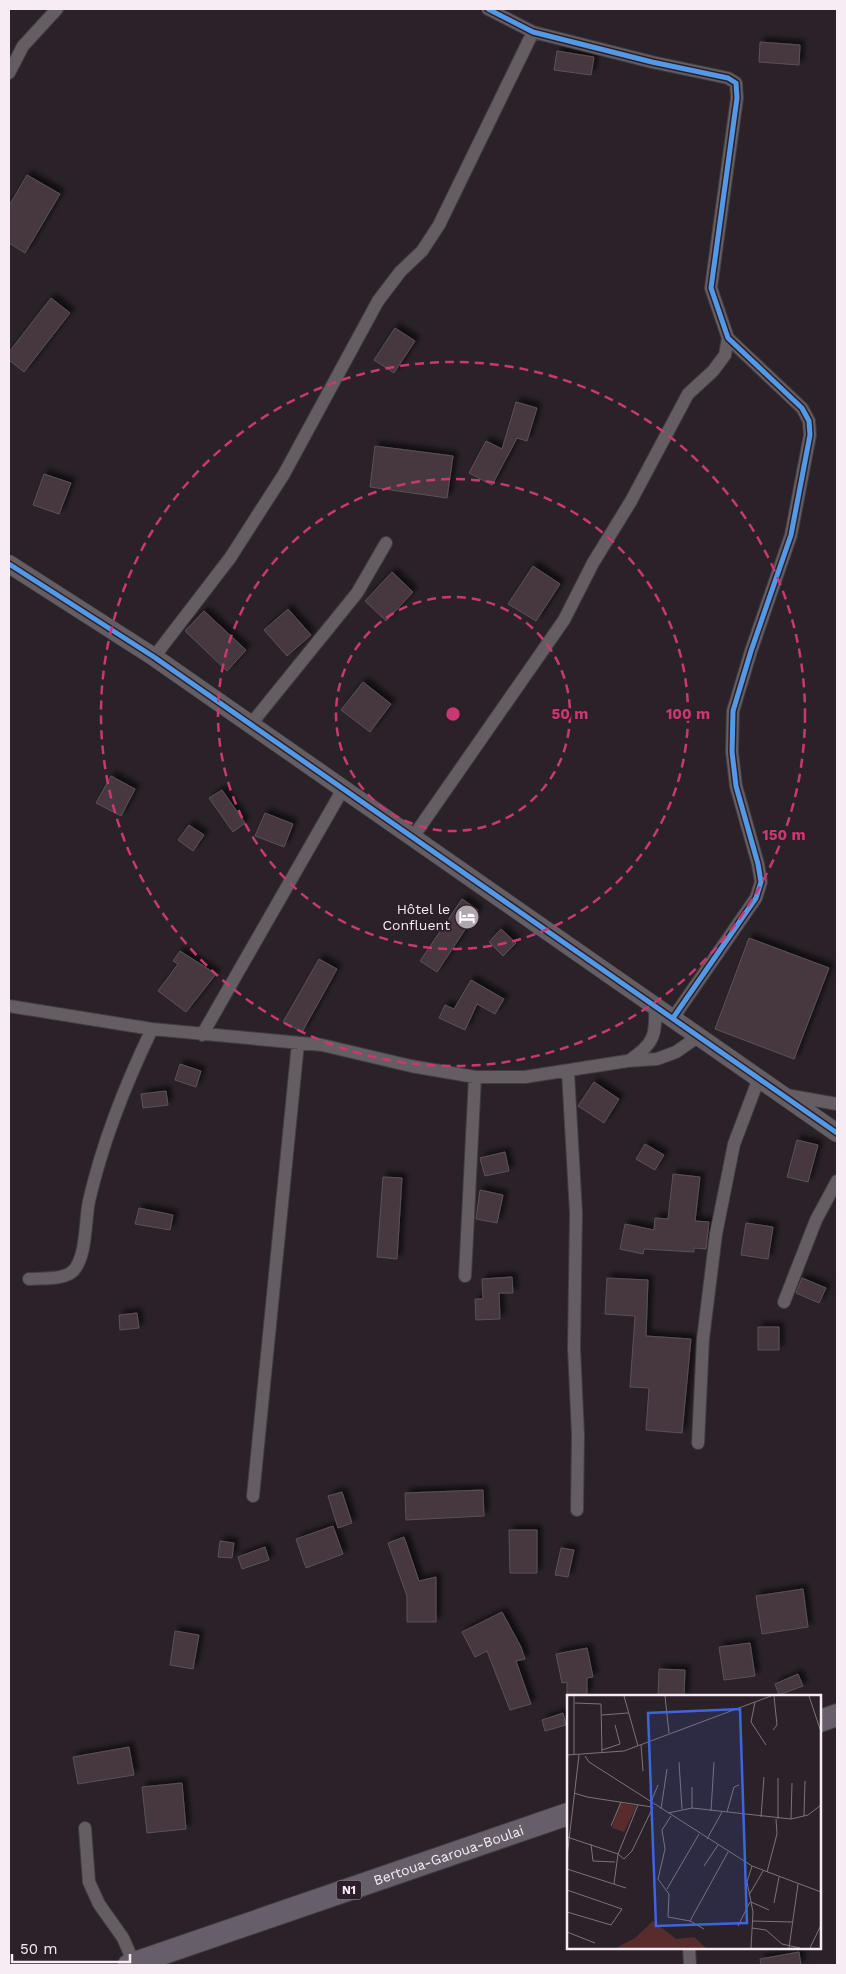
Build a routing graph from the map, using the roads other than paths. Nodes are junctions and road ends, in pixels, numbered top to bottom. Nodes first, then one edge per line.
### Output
1 (57, 9) edge
2 (488, 9) edge
3 (533, 32) junction
4 (9, 73) edge
5 (728, 338) junction
6 (386, 543) dead end
7 (9, 564) edge
8 (154, 657) junction
9 (251, 724) junction
10 (343, 789) junction
11 (413, 837) junction
12 (9, 1006) edge
13 (655, 1006) junction
14 (674, 1018) junction
15 (152, 1029) junction
16 (202, 1035) junction
17 (699, 1036) junction
18 (298, 1043) junction
19 (628, 1061) junction
20 (568, 1072) junction
21 (475, 1077) junction
22 (759, 1078) junction
23 (782, 1094) junction
24 (837, 1104) edge
25 (837, 1133) edge
26 (837, 1181) edge
27 (465, 1276) dead end
28 (29, 1279) dead end
29 (784, 1302) dead end
30 (698, 1442) dead end
31 (253, 1496) dead end
32 (577, 1510) dead end
33 (837, 1715) edge
34 (821, 1722) edge
35 (567, 1814) edge
36 (85, 1828) dead end
37 (689, 1949) edge
38 (131, 1964) edge
39 (690, 1965) edge

1 - 4 street
2 - 3 street
3 - 5 street
3 - 8 street
5 - 11 street
5 - 14 street
6 - 9 street
7 - 8 street
8 - 9 street
9 - 10 street
10 - 11 street
10 - 16 street
11 - 13 street
12 - 15 street
13 - 14 street
13 - 19 street
14 - 17 street
15 - 16 street
15 - 28 street
16 - 18 street
17 - 19 street
17 - 22 street
18 - 21 street
18 - 31 street
19 - 20 street
20 - 21 street
20 - 32 street
21 - 27 street
22 - 23 street
22 - 30 street
23 - 24 street
23 - 25 street
26 - 29 street
33 - 34 highway
35 - 38 highway, Bertoua-Garoua-Boulai / N1
36 - 38 street
37 - 39 street

